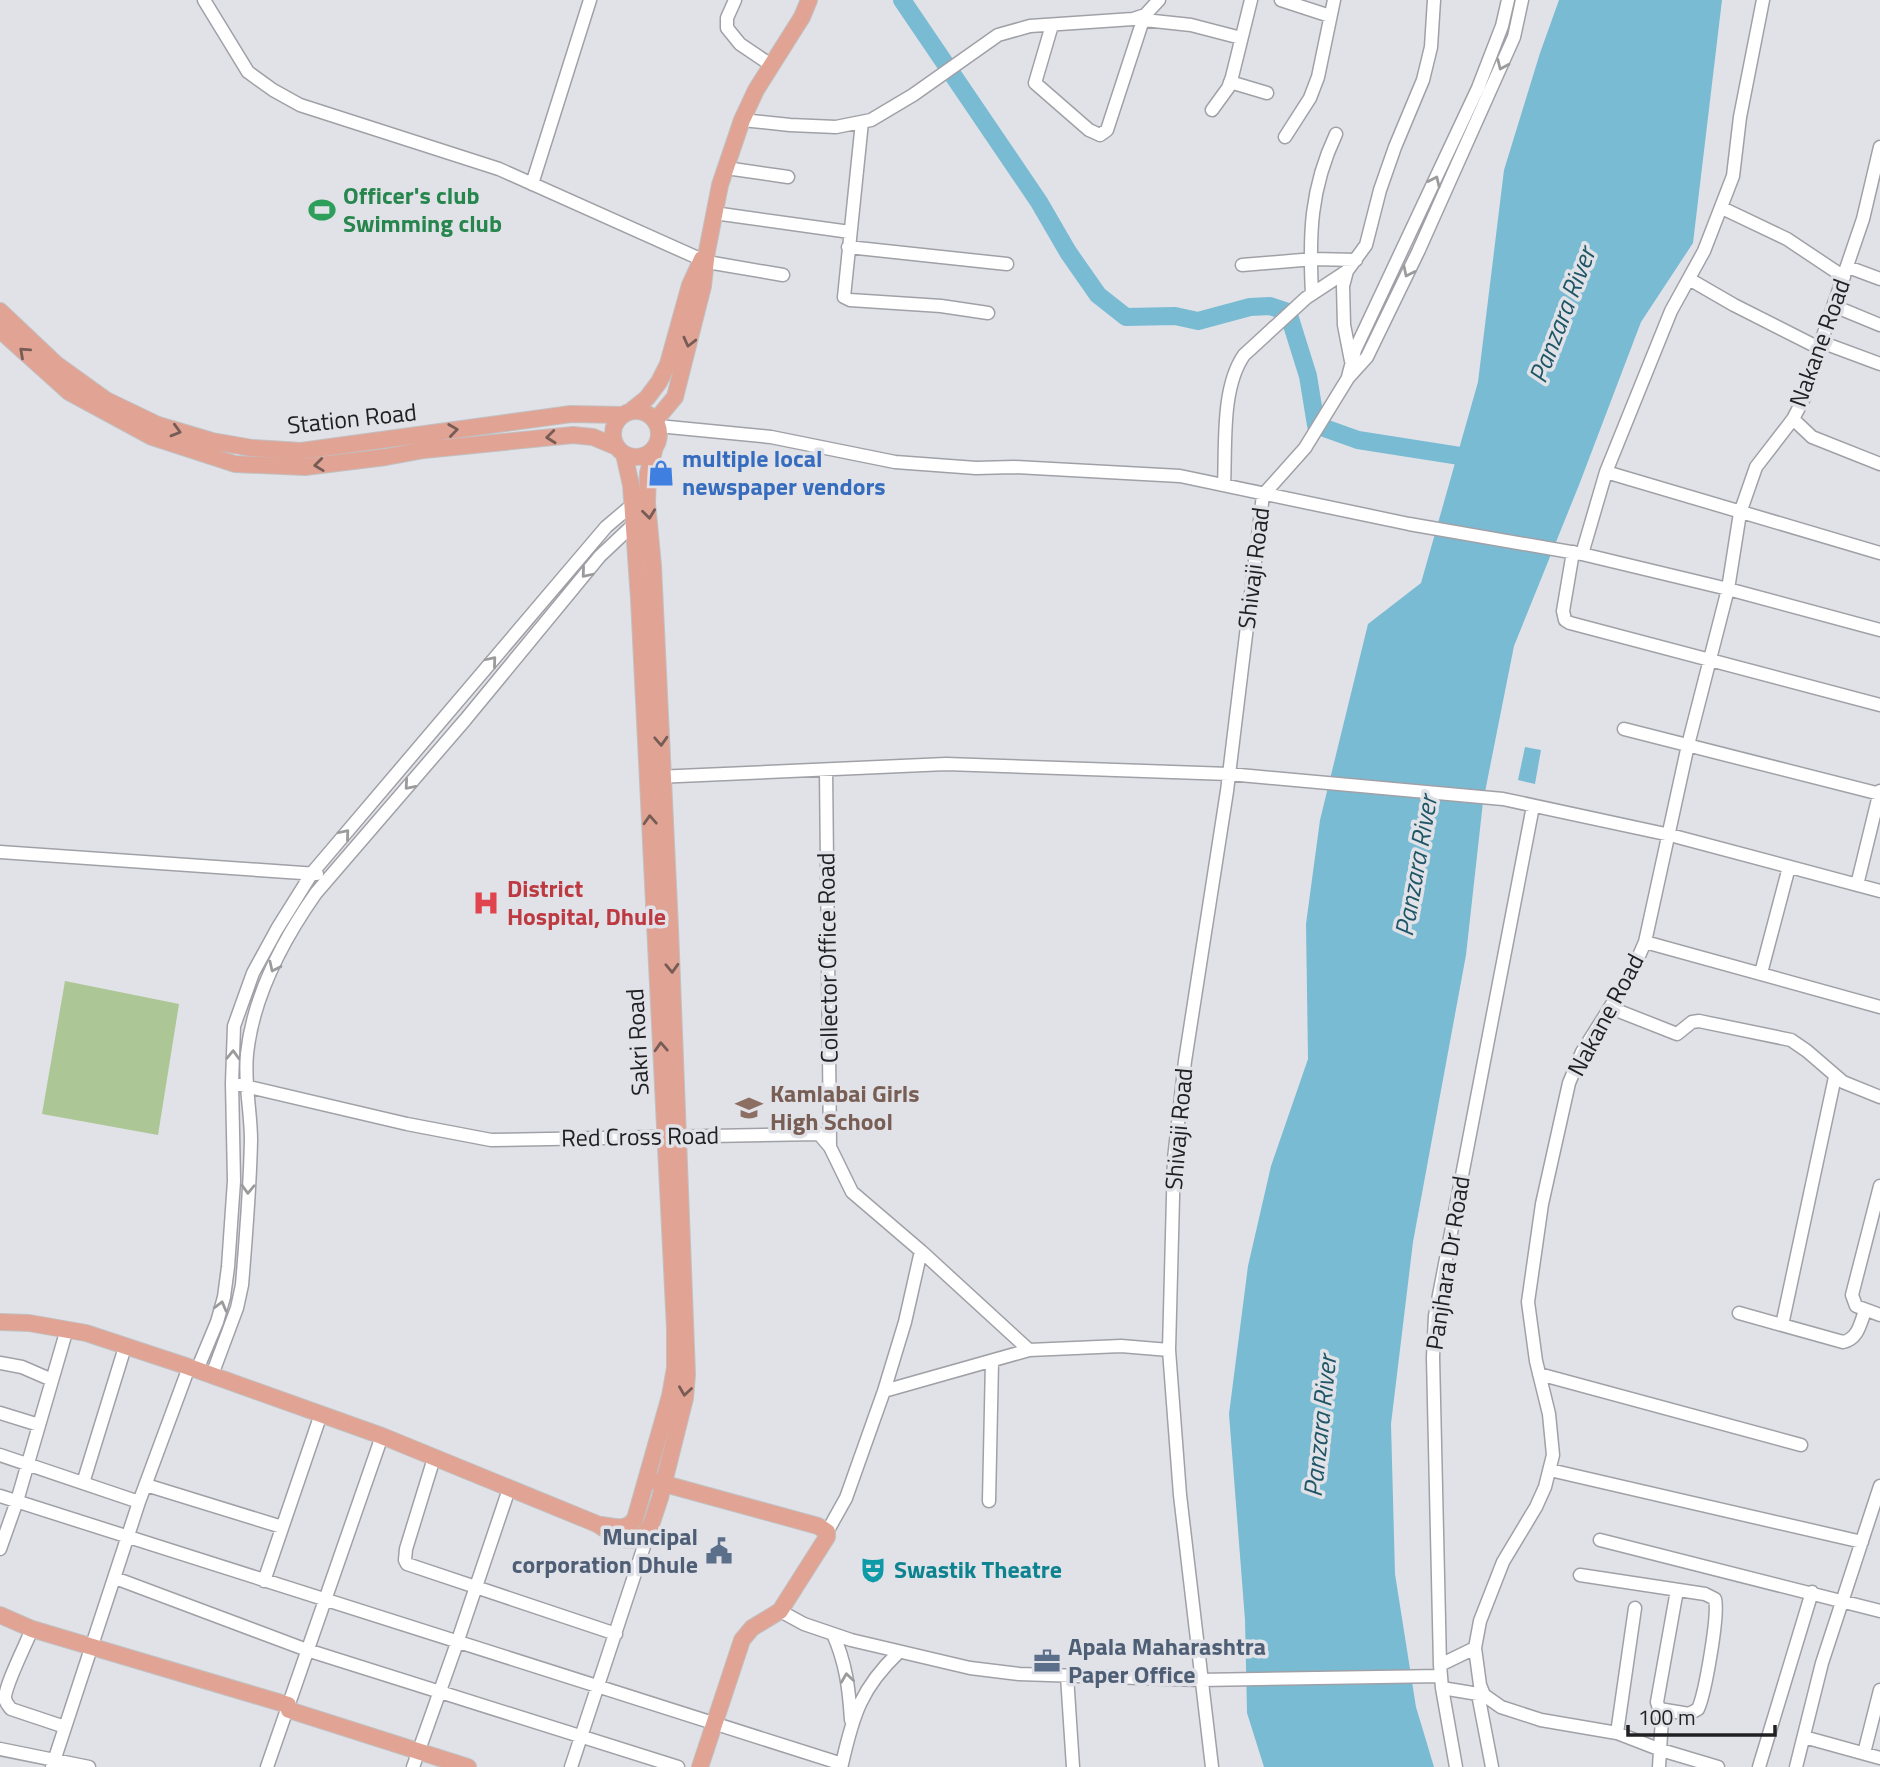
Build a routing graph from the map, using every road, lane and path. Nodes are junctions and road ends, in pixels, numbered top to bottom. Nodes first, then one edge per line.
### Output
1 (204, 0) edge
2 (590, 0) edge
3 (734, 0) edge
4 (809, 0) edge
5 (1158, 0) edge
6 (1251, 0) edge
7 (1280, 0) edge
8 (1334, 0) edge
9 (1434, 0) edge
10 (1508, 0) edge
11 (1522, 0) edge
12 (1763, 0) edge
13 (1330, 16) junction
14 (1138, 19) junction
15 (1052, 24) junction
16 (1241, 38) junction
17 (771, 65) junction
18 (1230, 82) junction
19 (1267, 93) dead end
20 (1212, 110) dead end
21 (742, 120) junction
22 (862, 122) junction
23 (1336, 134) dead end
24 (1285, 137) dead end
25 (1880, 147) edge
26 (726, 168) junction
27 (788, 177) dead end
28 (532, 184) junction
29 (1876, 185) edge
30 (1722, 208) junction
31 (714, 213) junction
32 (850, 232) junction
33 (848, 247) junction
34 (705, 258) junction
35 (1311, 259) junction
36 (1356, 260) junction
37 (1007, 264) dead end
38 (1242, 265) dead end
39 (1347, 271) junction
40 (1846, 272) junction
41 (783, 275) dead end
42 (1689, 279) junction
43 (1880, 279) edge
44 (1309, 296) junction
45 (1834, 306) junction
46 (0, 311) edge
47 (988, 313) dead end
48 (1880, 325) edge
49 (0, 330) edge
50 (1820, 345) junction
51 (1351, 361) junction
52 (1880, 364) edge
53 (52, 369) junction
54 (1348, 378) junction
55 (627, 413) junction
56 (1793, 419) junction
57 (657, 423) junction
58 (655, 447) junction
59 (621, 450) junction
60 (1880, 464) edge
61 (1606, 472) junction
62 (1224, 485) junction
63 (1263, 495) junction
64 (632, 505) junction
65 (1740, 513) junction
66 (634, 524) junction
67 (1572, 552) junction
68 (1880, 553) edge
69 (1728, 589) junction
70 (1880, 630) edge
71 (1710, 660) junction
72 (1880, 705) edge
73 (1624, 729) dead end
74 (1688, 745) junction
75 (418, 748) junction
76 (430, 760) junction
77 (826, 770) junction
78 (1229, 774) junction
79 (656, 776) junction
80 (1880, 793) edge
81 (1533, 807) junction
82 (1670, 835) junction
83 (0, 852) edge
84 (1789, 867) junction
85 (312, 873) junction
86 (331, 874) junction
87 (1857, 885) junction
88 (1880, 891) edge
89 (1645, 942) junction
90 (1760, 972) junction
91 (1880, 1007) edge
92 (1611, 1008) junction
93 (1835, 1077) junction
94 (232, 1083) junction
95 (247, 1087) junction
96 (1880, 1097) edge
97 (672, 1136) junction
98 (830, 1146) junction
99 (1880, 1186) edge
100 (921, 1251) junction
101 (1865, 1311) junction
102 (1739, 1313) dead end
103 (1880, 1315) edge
104 (0, 1322) edge
105 (1782, 1325) junction
106 (68, 1329) junction
107 (125, 1348) junction
108 (1029, 1350) junction
109 (1169, 1350) junction
110 (992, 1361) junction
111 (0, 1363) edge
112 (199, 1371) junction
113 (1539, 1374) junction
114 (52, 1380) junction
115 (884, 1391) junction
116 (0, 1413) edge
117 (321, 1414) junction
118 (39, 1425) junction
119 (382, 1436) junction
120 (1801, 1444) dead end
121 (0, 1455) edge
122 (434, 1458) junction
123 (28, 1465) junction
124 (1550, 1470) junction
125 (647, 1479) junction
126 (83, 1483) junction
127 (664, 1483) junction
128 (146, 1485) junction
129 (509, 1489) junction
130 (1879, 1494) edge
131 (0, 1496) edge
132 (17, 1501) junction
133 (139, 1502) junction
134 (989, 1502) dead end
135 (597, 1524) junction
136 (651, 1525) junction
137 (282, 1527) junction
138 (1874, 1528) edge
139 (827, 1532) junction
140 (128, 1538) junction
141 (1600, 1540) dead end
142 (1862, 1542) junction
143 (0, 1549) edge
144 (1580, 1575) dead end
145 (115, 1578) junction
146 (264, 1581) junction
147 (476, 1588) junction
148 (1677, 1590) junction
149 (1812, 1592) junction
150 (1843, 1600) junction
151 (325, 1601) junction
152 (1635, 1608) dead end
153 (780, 1611) junction
154 (1880, 1611) edge
155 (0, 1615) edge
156 (32, 1629) junction
157 (616, 1634) junction
158 (833, 1634) junction
159 (457, 1643) junction
160 (92, 1647) junction
161 (1475, 1648) junction
162 (307, 1650) junction
163 (899, 1651) junction
164 (1067, 1676) junction
165 (1441, 1677) junction
166 (1200, 1680) junction
167 (4, 1685) edge
168 (598, 1688) junction
169 (1880, 1690) edge
170 (440, 1692) junction
171 (1481, 1695) junction
172 (288, 1705) junction
173 (1659, 1709) junction
174 (851, 1724) junction
175 (715, 1725) junction
176 (65, 1727) junction
177 (1617, 1733) junction
178 (582, 1737) junction
179 (1804, 1737) junction
180 (0, 1749) edge
181 (1661, 1750) junction
182 (418, 1751) junction
183 (1864, 1753) junction
184 (1880, 1758) edge
185 (53, 1764) edge
186 (841, 1766) edge
187 (89, 1767) edge
188 (267, 1767) edge
189 (413, 1767) edge
190 (468, 1767) edge
191 (572, 1767) edge
192 (678, 1767) edge
193 (700, 1767) edge
194 (1073, 1767) edge
195 (1212, 1767) edge
196 (1457, 1767) edge
197 (1492, 1767) edge
198 (1658, 1767) edge
199 (1718, 1767) edge
200 (1759, 1767) edge
201 (1797, 1767) edge

1 - 28 street
2 - 28 street
3 - 17 street
4 - 17 main road
5 - 14 street
6 - 16 street
7 - 13 street
8 - 13 street
9 - 36 street
51 -> 10 street
11 -> 54 street
12 - 30 street
13 - 24 street
14 - 15 street
14 - 15 street
14 - 16 street
15 - 22 street
16 - 18 street
17 - 21 main road
18 - 19 street
18 - 20 street
21 - 22 street
21 - 26 main road
22 - 32 street
23 - 35 street
25 - 29 street, Nakane Road
26 - 27 street
26 - 31 main road
28 - 34 street
29 - 40 street, Nakane Road
30 - 40 street
30 - 42 street
31 - 32 street
31 - 34 main road
32 - 33 street
33 - 37 street
33 - 47 street
34 - 41 street
34 - 55 main road
34 -> 57 main road
35 - 36 street
35 - 38 street
35 - 44 street
36 - 39 street
39 - 44 street
39 - 51 street
40 - 43 street
40 - 45 street, Nakane Road
42 - 50 street
42 - 61 street
44 - 62 street
45 - 48 street
45 - 50 street, Nakane Road
46 - 53 main road, Station Road
53 -> 49 main road, Station Road
50 - 52 street
50 - 56 street, Nakane Road
51 - 54 street
53 -> 55 main road, Station Road
59 -> 53 main road, Station Road
54 - 63 street
55 - 57 main road
55 - 59 main road
56 - 60 street
56 - 65 street, Nakane Road
57 - 58 main road
57 - 62 street
58 - 59 main road
58 -> 79 main road
59 - 64 main road
61 - 65 street
61 - 67 street
62 - 63 street
63 - 67 street
63 - 78 street, Shivaji Road
64 - 66 main road
75 -> 64 street
65 - 68 street
65 - 69 street, Nakane Road
66 -> 76 street
66 - 79 main road
67 - 69 street
67 - 71 street
69 - 70 street
69 - 71 street, Nakane Road
71 - 72 street
71 - 74 street, Nakane Road
73 - 74 street
74 - 80 street
74 - 82 street, Nakane Road
75 - 76 street
85 -> 75 street
76 -> 86 street
77 - 78 street
77 - 79 street
77 - 98 street, Collector Office Road
78 - 81 street
78 - 109 street, Shivaji Road
79 - 97 main road
80 - 87 street
81 - 82 street
81 - 165 street, Panjhara Dr Road
82 - 84 street
82 - 89 street, Nakane Road
83 - 85 street
84 - 87 street
84 - 90 street
85 - 86 street
94 -> 85 street
86 -> 95 street
87 - 88 street
89 - 90 street
89 - 92 street, Nakane Road
90 - 91 street
92 - 93 street
92 - 113 street, Nakane Road
93 - 96 street
93 - 105 street
94 - 95 street, Red Cross Road
112 -> 94 street
95 - 97 street, Red Cross Road
95 -> 112 street
97 - 98 street, Red Cross Road
97 - 125 main road
97 -> 127 main road
98 - 100 street
99 - 101 street
100 - 108 street
100 - 115 street
101 - 103 street
101 - 105 street
102 - 105 street
104 - 106 main road
106 - 107 main road
106 - 114 street
107 - 112 main road
107 - 126 street
108 - 109 street
108 - 110 street
109 - 166 street, Shivaji Road
110 - 115 street
110 - 134 street
111 - 114 street
112 - 117 main road
112 - 128 street
113 - 120 street
113 - 124 street, Nakane Road
114 - 118 street
115 - 139 street
116 - 118 street
117 - 119 main road
117 - 137 street
118 - 123 street
119 - 122 main road
119 - 151 street
121 - 123 street
122 - 129 main road
122 - 147 street
123 - 126 street
123 - 132 street
124 - 142 street
124 - 161 street, Nakane Road
125 - 127 main road
125 - 135 main road
126 - 133 street
127 - 136 main road
127 - 139 main road
128 - 133 street
128 - 137 street
129 - 135 main road
129 - 147 street
130 - 138 street
131 - 132 street
132 - 140 street
132 - 143 street
133 - 140 street
135 - 136 main road
136 - 157 street
137 - 146 street
138 - 142 street
139 - 153 main road
140 - 145 street
140 - 146 street
141 - 149 street
142 - 150 street
144 - 148 street
145 - 160 street
145 - 162 street
146 - 151 street
147 - 157 street
147 - 159 street
148 - 173 street
148 - 173 street
149 - 150 street
149 - 200 street
150 - 154 street
150 - 179 street
151 - 159 street
151 - 162 street
152 - 177 street
153 - 158 street
153 - 175 main road
155 - 156 main road
156 - 160 main road
156 - 167 street
157 - 168 street
158 - 163 street
174 -> 158 street
159 - 168 street
159 - 170 street
160 - 172 main road
160 - 176 street
161 - 165 street
161 - 171 street, Nakane Road
162 - 170 street
162 - 172 street
163 - 164 street
163 - 174 street
164 - 166 street
164 - 194 street
165 - 166 street
165 - 171 street
165 - 196 street, Panjhara Dr Road
166 - 195 street, Shivaji Road
167 - 176 street
168 - 175 street
168 - 178 street
169 - 183 street
170 - 178 street
170 - 182 street
171 - 177 street
171 - 197 street, Nakane Road
172 - 182 main road
172 - 188 street
173 - 181 street
174 - 186 street
175 - 186 street
175 - 193 main road
176 - 185 street
177 - 181 street
178 - 191 street
178 - 192 street
179 - 183 street
179 - 201 street
180 - 185 street
181 - 198 street
181 - 199 street
182 - 189 street
182 - 190 main road
183 - 184 street
185 - 187 street

